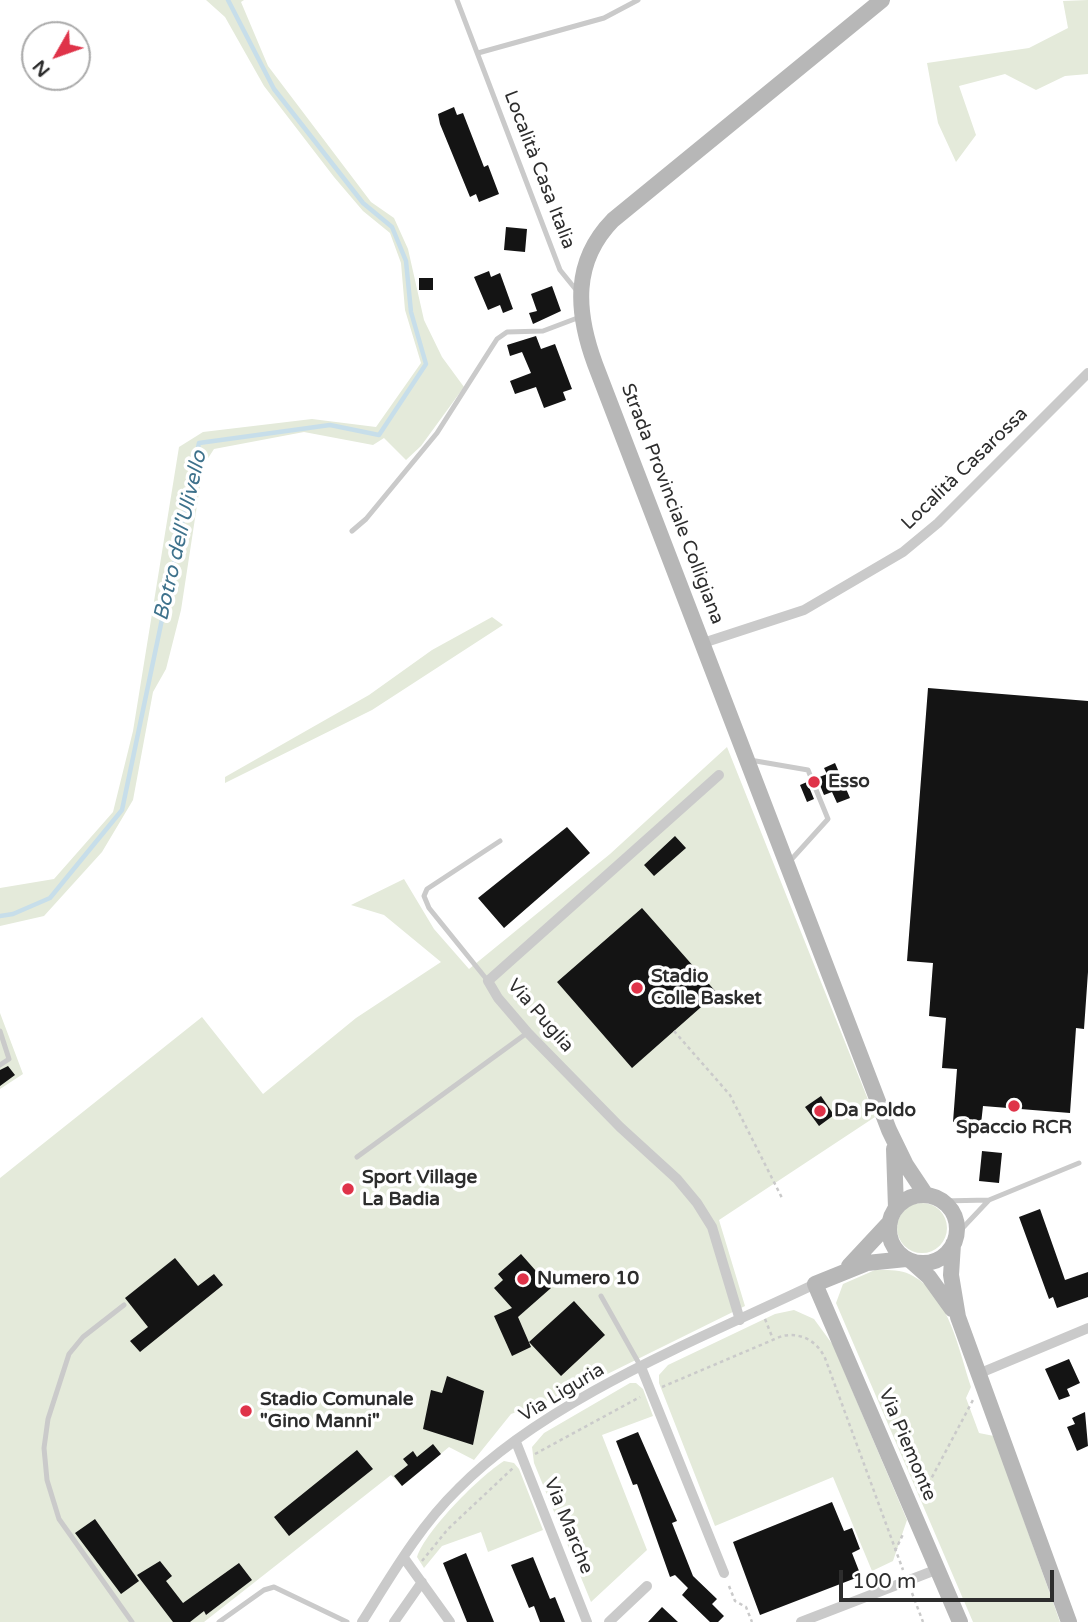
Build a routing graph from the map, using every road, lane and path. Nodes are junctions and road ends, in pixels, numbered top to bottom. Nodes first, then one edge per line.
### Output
1 (457, 0) edge
2 (638, 0) edge
3 (882, 0) edge
4 (478, 53) junction
5 (580, 293) junction
6 (581, 317) junction
7 (1088, 373) edge
8 (352, 531) dead end
9 (703, 643) junction
10 (748, 759) junction
11 (719, 775) dead end
12 (500, 841) dead end
13 (788, 864) junction
14 (488, 981) junction
15 (0, 1031) edge
16 (674, 1031) dead end
17 (528, 1033) junction
18 (0, 1065) edge
19 (890, 1130) junction
20 (357, 1157) dead end
21 (1079, 1163) dead end
22 (926, 1195) junction
23 (783, 1200) dead end
24 (989, 1200) junction
25 (942, 1201) junction
26 (893, 1215) junction
27 (955, 1240) junction
28 (909, 1260) junction
29 (845, 1270) junction
30 (816, 1284) junction
31 (601, 1296) dead end
32 (124, 1305) dead end
33 (761, 1310) junction
34 (958, 1317) junction
35 (740, 1320) junction
36 (1088, 1328) edge
37 (772, 1339) junction
38 (641, 1367) junction
39 (978, 1374) junction
40 (652, 1391) junction
41 (976, 1394) dead end
42 (516, 1442) junction
43 (532, 1456) dead end
44 (516, 1466) dead end
45 (919, 1502) dead end
46 (908, 1523) dead end
47 (895, 1550) junction
48 (404, 1558) junction
49 (420, 1563) dead end
50 (938, 1570) junction
51 (903, 1571) dead end
52 (724, 1573) joint
53 (422, 1582) junction
54 (648, 1586) dead end
55 (911, 1590) dead end
56 (132, 1622) edge
57 (219, 1622) edge
58 (347, 1622) edge
59 (362, 1622) edge
60 (394, 1622) edge
61 (450, 1622) edge
62 (587, 1622) edge
63 (609, 1622) edge
64 (752, 1622) edge
65 (801, 1622) edge
66 (923, 1622) edge
67 (960, 1622) edge
68 (1069, 1622) edge

1 - 4 lane, Località Casa Italia
2 - 4 lane
3 - 5 main road, Strada Provinciale Colligiana
4 - 5 lane, Località Casa Italia
5 - 6 main road, Strada Provinciale Colligiana
6 - 8 lane
6 - 9 main road, Strada Provinciale Colligiana
7 - 9 street, Località Casarossa
9 - 10 main road, Strada Provinciale Colligiana
10 - 13 main road, Strada Provinciale Colligiana
10 - 13 lane
11 - 14 street, Via Puglia
12 - 14 lane
13 - 19 main road, Strada Provinciale Colligiana
14 - 17 street, Via Puglia
15 - 18 lane
16 - 23 path
17 - 20 lane
17 - 35 street, Via Puglia
19 - 22 main road, Strada Provinciale Colligiana
19 - 26 main road, Strada Provinciale Colligiana
21 - 24 lane
22 - 25 main road
22 - 26 main road
24 - 25 lane
24 - 27 lane
25 - 27 main road
26 - 28 main road
26 - 29 main road
27 - 28 main road
27 - 34 main road
28 - 29 main road
28 - 34 main road
29 - 30 main road
30 - 33 street, Via Liguria
30 - 50 main road, Via Piemonte
31 - 38 lane
32 - 56 lane
33 - 35 street, Via Liguria
33 - 37 path
34 - 39 main road
35 - 38 street, Via Liguria
36 - 39 street
37 - 40 path
37 - 47 path
38 - 40 street
38 - 42 street, Via Liguria
39 - 68 main road
40 - 43 path
40 - 52 street
41 - 45 path
42 - 48 street, Via Liguria
42 - 62 street, Via Marche
44 - 49 path
46 - 47 path
47 - 51 path
48 - 53 street
48 - 59 street, Via Liguria
50 - 65 street
50 - 67 main road, Via Piemonte
52 - 64 path
53 - 60 street
53 - 61 street
54 - 63 street
55 - 66 path
57 - 58 lane

